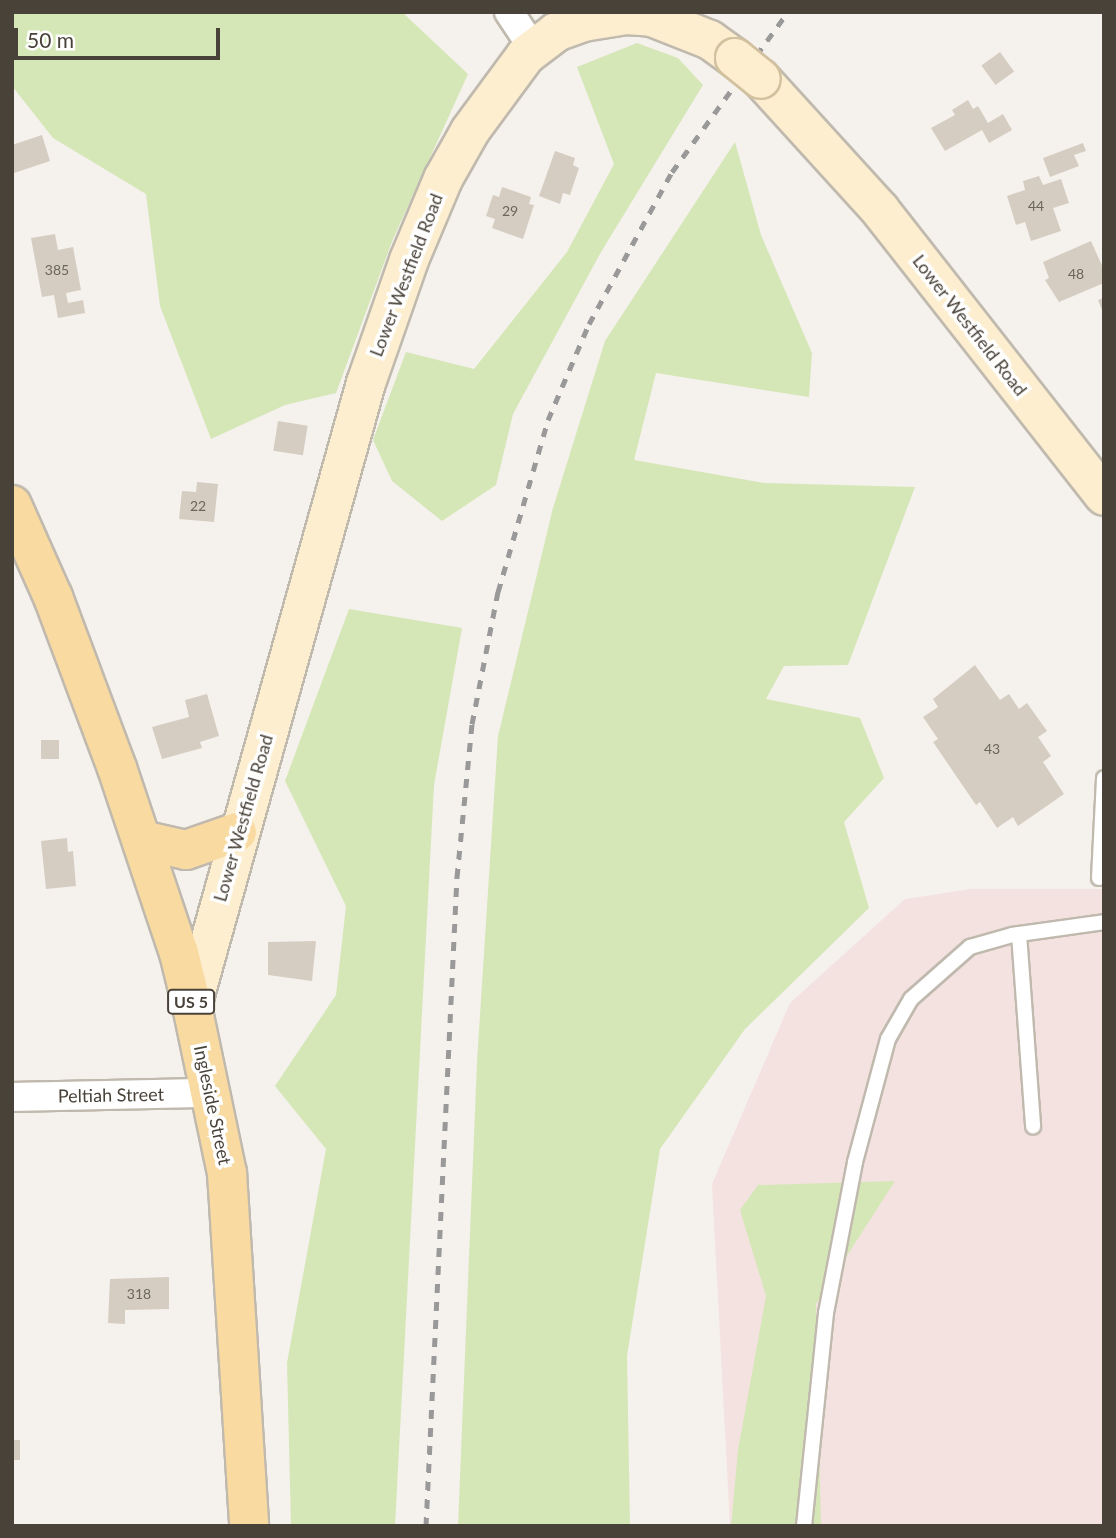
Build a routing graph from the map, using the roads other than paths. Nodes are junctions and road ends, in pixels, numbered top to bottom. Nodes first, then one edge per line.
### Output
1 (509, 12) edge
2 (533, 48) junction
3 (1104, 496) edge
4 (12, 506) edge
5 (1104, 778) edge
6 (237, 832) junction
7 (142, 840) junction
8 (1099, 878) dead end
9 (1104, 922) edge
10 (1019, 934) junction
11 (192, 1006) junction
12 (211, 1093) junction
13 (12, 1097) edge
14 (1033, 1126) dead end
15 (249, 1526) edge
16 (804, 1526) edge

1 - 2 street
2 - 3 street, Lower Westfield Road
2 - 6 street, Lower Westfield Road
4 - 7 main road, Ingleside Street / US 5
5 - 8 lane
6 - 7 main road
6 - 11 street, Lower Westfield Road
7 - 11 main road, Ingleside Street / US 5
9 - 10 lane
10 - 14 lane
10 - 16 lane
11 - 12 main road, Ingleside Street / US 5
12 - 13 street, Peltiah Street
12 - 15 main road, Ingleside Street / US 5

